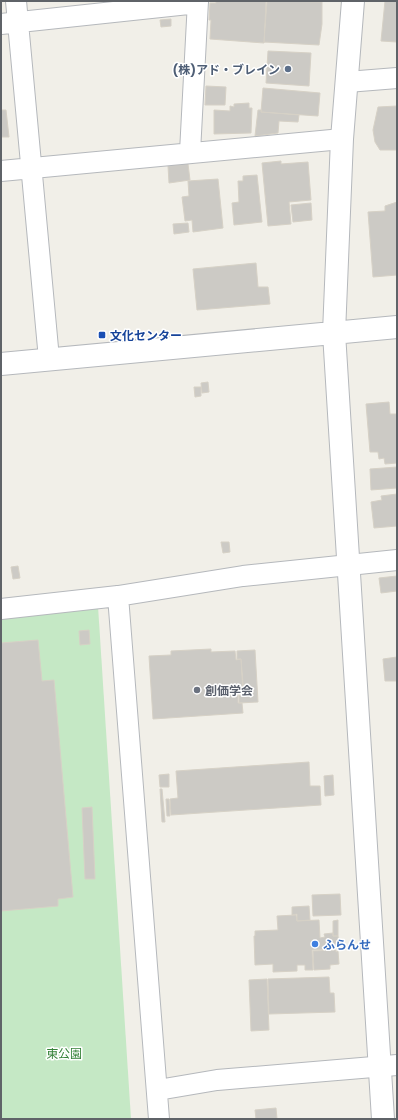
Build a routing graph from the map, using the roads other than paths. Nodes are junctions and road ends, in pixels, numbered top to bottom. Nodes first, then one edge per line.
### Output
1 (16, 1) edge
2 (353, 1) edge
3 (198, 2) edge
4 (10, 23) edge
5 (397, 78) edge
6 (347, 82) junction
7 (342, 139) junction
8 (190, 152) junction
9 (31, 168) junction
10 (1, 171) edge
11 (397, 327) edge
12 (334, 333) junction
13 (49, 359) junction
14 (1, 364) edge
15 (397, 560) edge
16 (349, 564) junction
17 (118, 596) junction
18 (1, 609) edge
19 (388, 1066) edge
20 (158, 1090) junction
21 (160, 1119) edge
22 (383, 1119) edge

1 - 4 street
2 - 6 street
3 - 4 street
3 - 8 street
4 - 9 street
5 - 6 street
6 - 7 street
7 - 8 street
7 - 12 street
8 - 9 street
9 - 10 street
9 - 13 street
11 - 12 street
12 - 13 street
12 - 16 street
13 - 14 street
15 - 16 street
16 - 17 street
16 - 19 street
17 - 18 street
17 - 20 street
19 - 20 street
19 - 22 street
20 - 21 street

